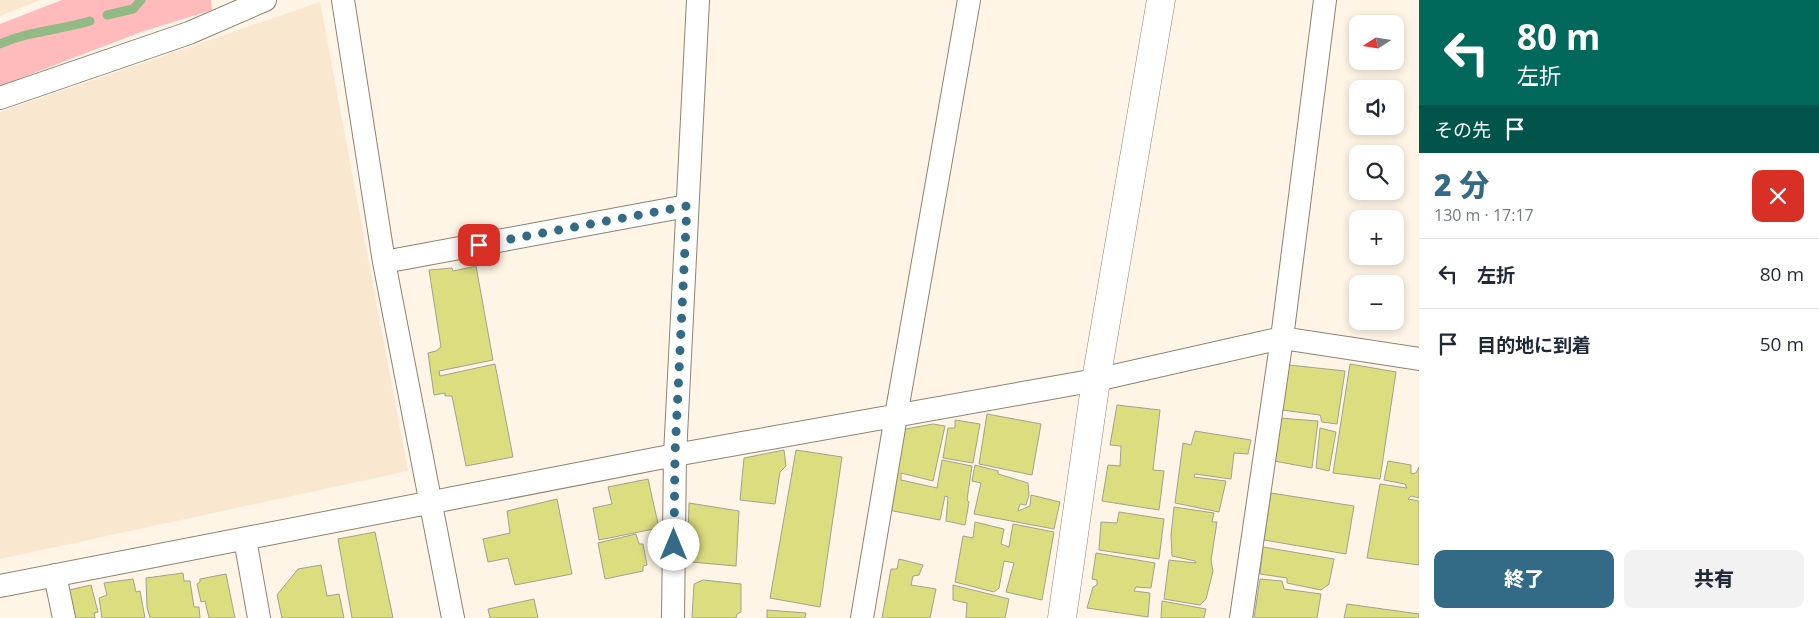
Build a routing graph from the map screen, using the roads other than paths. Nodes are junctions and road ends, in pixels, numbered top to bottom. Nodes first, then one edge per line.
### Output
1 (265, 0) edge
2 (343, 0) edge
3 (698, 0) edge
4 (969, 0) edge
5 (1161, 0) edge
6 (1325, 0) edge
7 (0, 98) edge
8 (687, 206) junction
9 (384, 262) junction
10 (1282, 338) junction
11 (1419, 359) edge
12 (1096, 380) junction
13 (896, 416) junction
14 (675, 454) junction
15 (431, 502) junction
16 (245, 539) junction
17 (55, 575) junction
18 (0, 586) edge
19 (64, 618) edge
20 (259, 618) edge
21 (453, 618) edge
22 (673, 618) edge
23 (862, 618) edge
24 (1062, 618) edge
25 (1241, 618) edge

1 - 7 street
2 - 9 street
3 - 8 street
4 - 13 street
5 - 12 street
6 - 10 street
8 - 9 street
8 - 14 street
9 - 15 street
10 - 11 street
10 - 12 street
10 - 25 street
12 - 13 street
12 - 24 street
13 - 14 street
13 - 23 street
14 - 15 street
14 - 22 street
15 - 16 street
15 - 21 street
16 - 17 street
16 - 20 street
17 - 18 street
17 - 19 street

